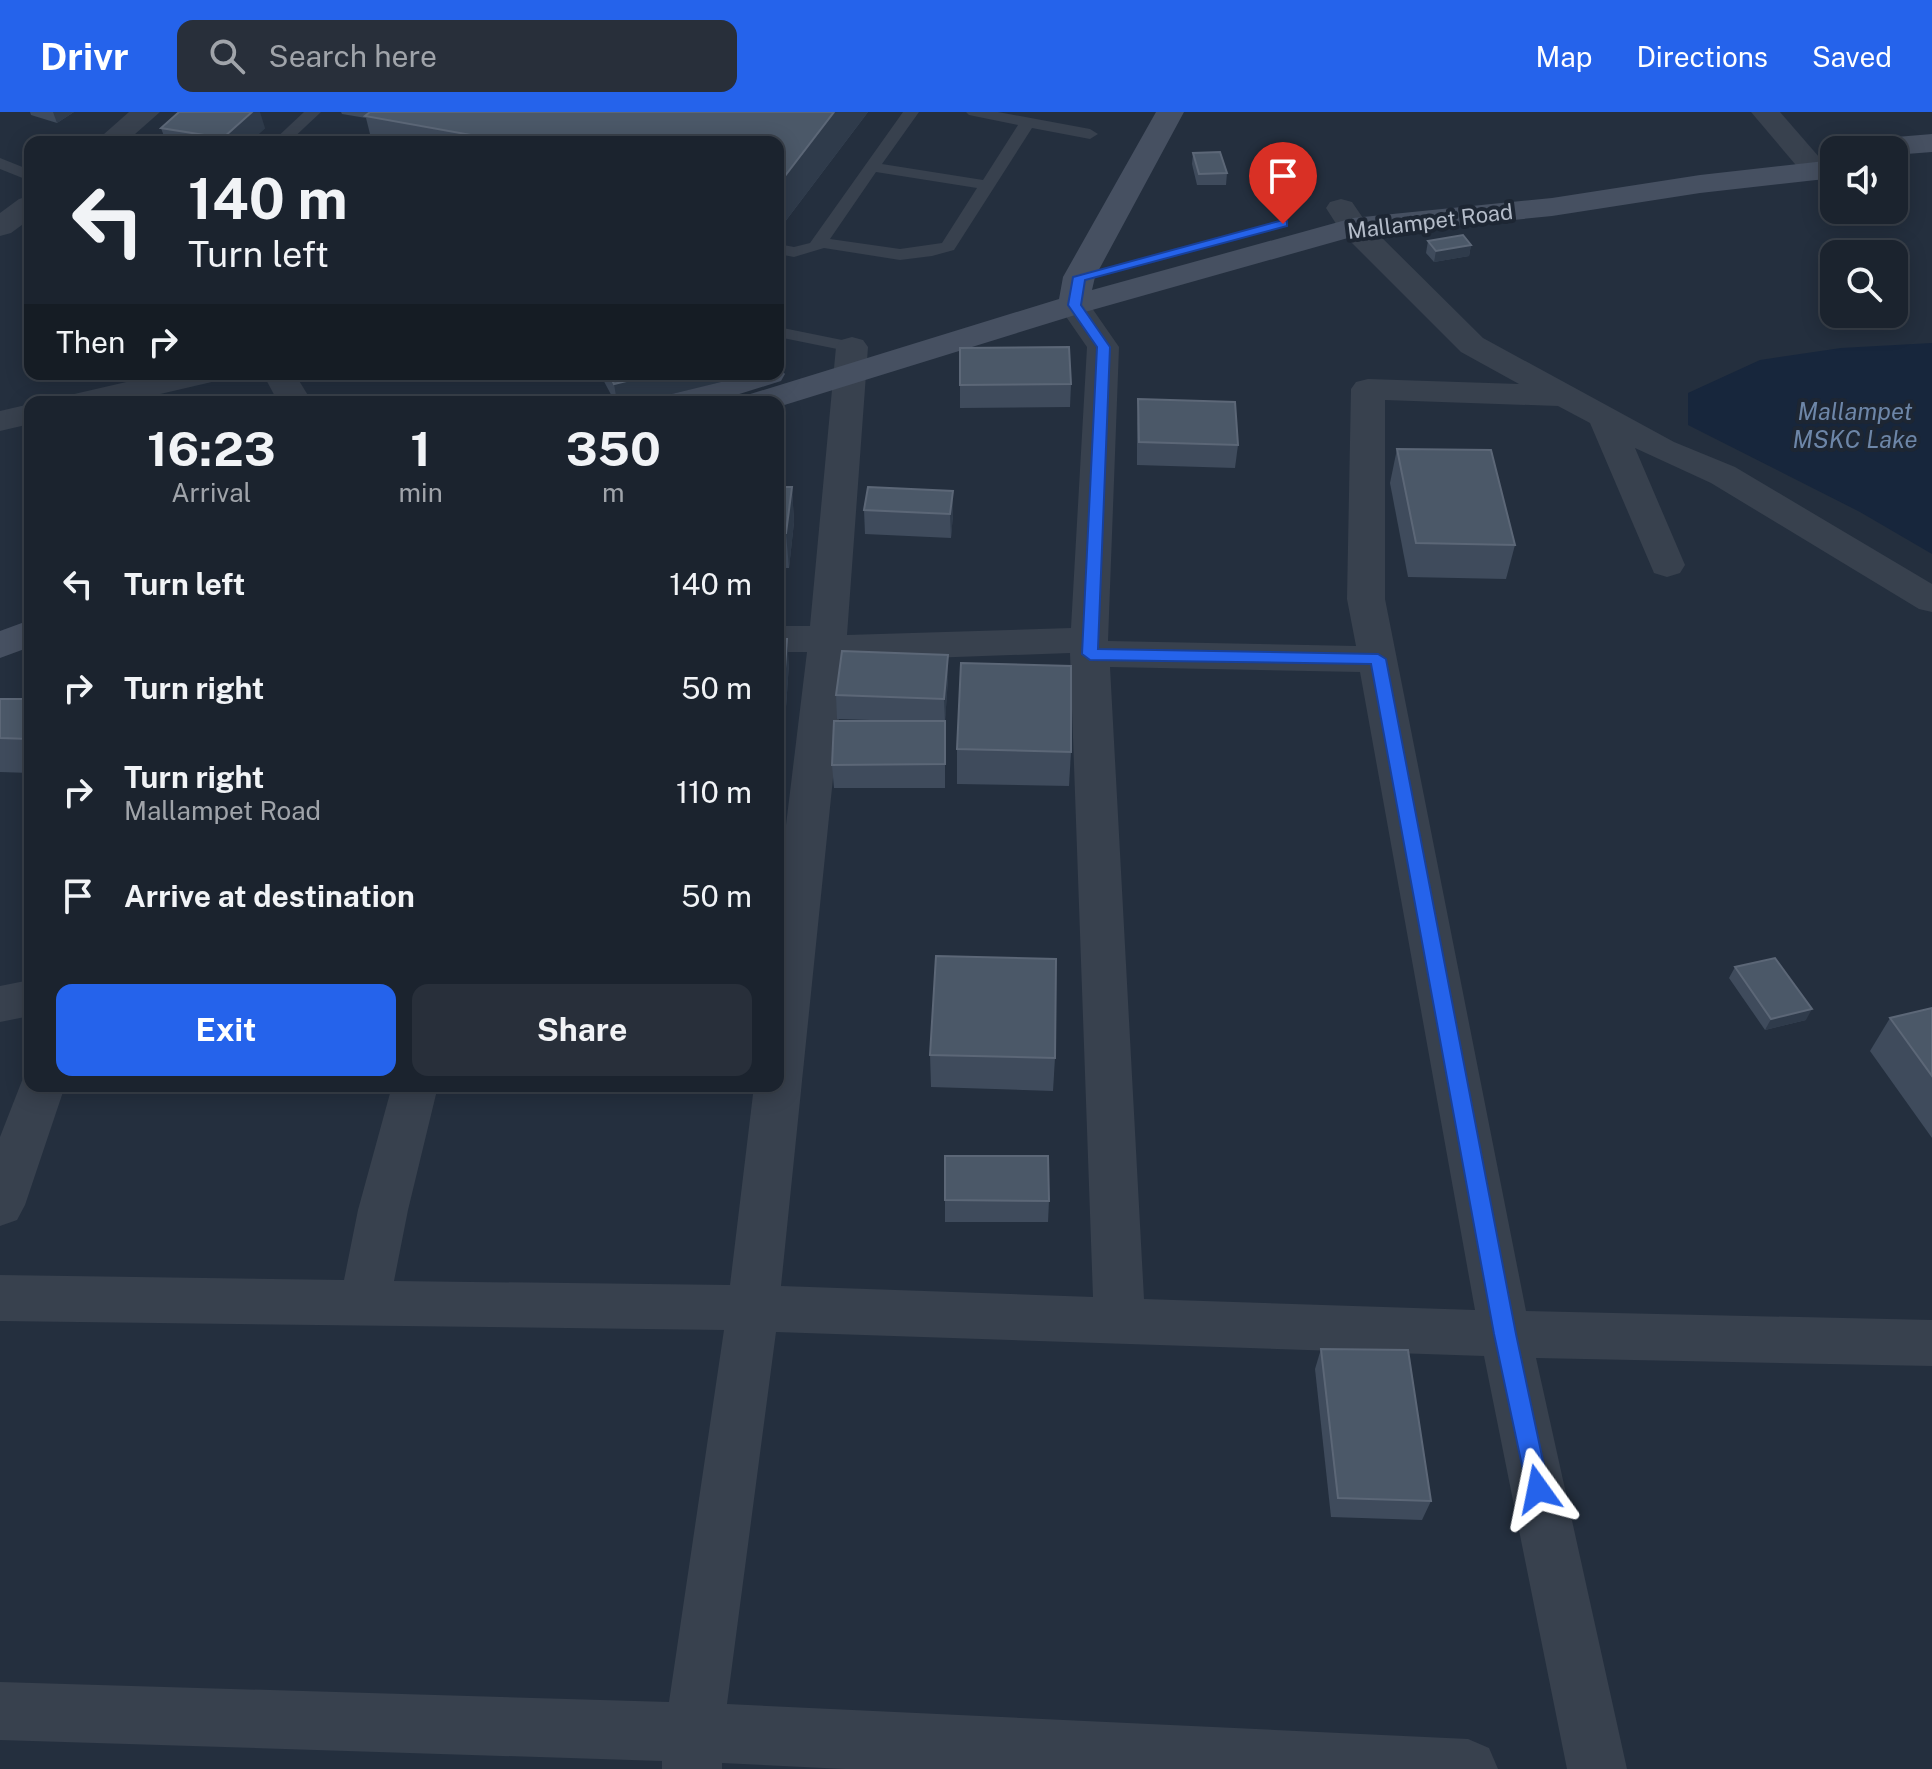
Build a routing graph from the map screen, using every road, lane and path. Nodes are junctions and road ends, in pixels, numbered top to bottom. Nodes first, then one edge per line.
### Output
1 (146, 112) edge
2 (313, 112) edge
3 (911, 112) edge
4 (974, 112) edge
5 (1170, 112) edge
6 (1765, 112) edge
7 (1028, 122) junction
8 (1090, 134) dead end
9 (116, 136) edge
10 (287, 136) edge
11 (1932, 143) edge
12 (1908, 145) edge
13 (1820, 160) edge
14 (1820, 161) edge
15 (0, 163) edge
16 (1932, 163) edge
17 (1908, 165) edge
18 (872, 167) junction
19 (24, 173) edge
20 (987, 185) junction
21 (24, 209) edge
22 (1347, 218) junction
23 (0, 227) edge
24 (819, 242) junction
25 (784, 249) edge
26 (1077, 291) junction
27 (784, 334) edge
28 (851, 361) junction
29 (784, 370) edge
30 (178, 380) edge
31 (750, 380) edge
32 (108, 396) edge
33 (699, 396) edge
34 (772, 396) edge
35 (1586, 406) junction
36 (24, 415) edge
37 (0, 421) edge
38 (1667, 565) dead end
39 (1932, 600) edge
40 (24, 635) edge
41 (784, 640) edge
42 (827, 644) junction
43 (0, 645) edge
44 (1090, 647) junction
45 (24, 658) edge
46 (1378, 659) junction
47 (0, 668) edge
48 (24, 999) edge
49 (0, 1004) edge
50 (784, 1030) edge
51 (40, 1092) edge
52 (413, 1092) edge
53 (777, 1092) edge
54 (0, 1205) edge
55 (0, 1298) edge
56 (364, 1304) junction
57 (753, 1308) junction
58 (1119, 1320) junction
59 (1505, 1334) junction
60 (1932, 1343) edge
61 (0, 1711) edge
62 (693, 1750) edge
63 (1468, 1769) edge
64 (1597, 1769) edge

1 - 9 street
2 - 10 lane
3 - 18 lane
4 - 7 lane
5 - 26 main road
6 - 13 street
7 - 8 lane
7 - 20 lane
11 - 12 main road
14 - 22 main road, Mallampet Road
15 - 19 lane
16 - 17 main road
18 - 20 lane
18 - 24 lane
20 - 24 lane
21 - 23 street
22 - 26 main road, Mallampet Road
22 - 35 street
24 - 25 lane
26 - 28 main road, Mallampet Road
26 - 44 street
27 - 28 lane
28 - 29 main road, Mallampet Road
28 - 34 main road, Mallampet Road
28 - 42 street
30 - 32 street
31 - 33 main road
35 - 38 street
35 - 39 street
35 - 46 street
36 - 37 street
40 - 43 main road
41 - 42 street
42 - 44 street
42 - 50 street
44 - 46 street
44 - 58 street
45 - 47 main road
46 - 59 street
48 - 49 street
51 - 54 street
52 - 56 street
53 - 57 street
55 - 56 street
56 - 57 street
57 - 58 street
57 - 62 street
58 - 59 street
59 - 60 street
59 - 64 street
61 - 62 street
62 - 63 street

